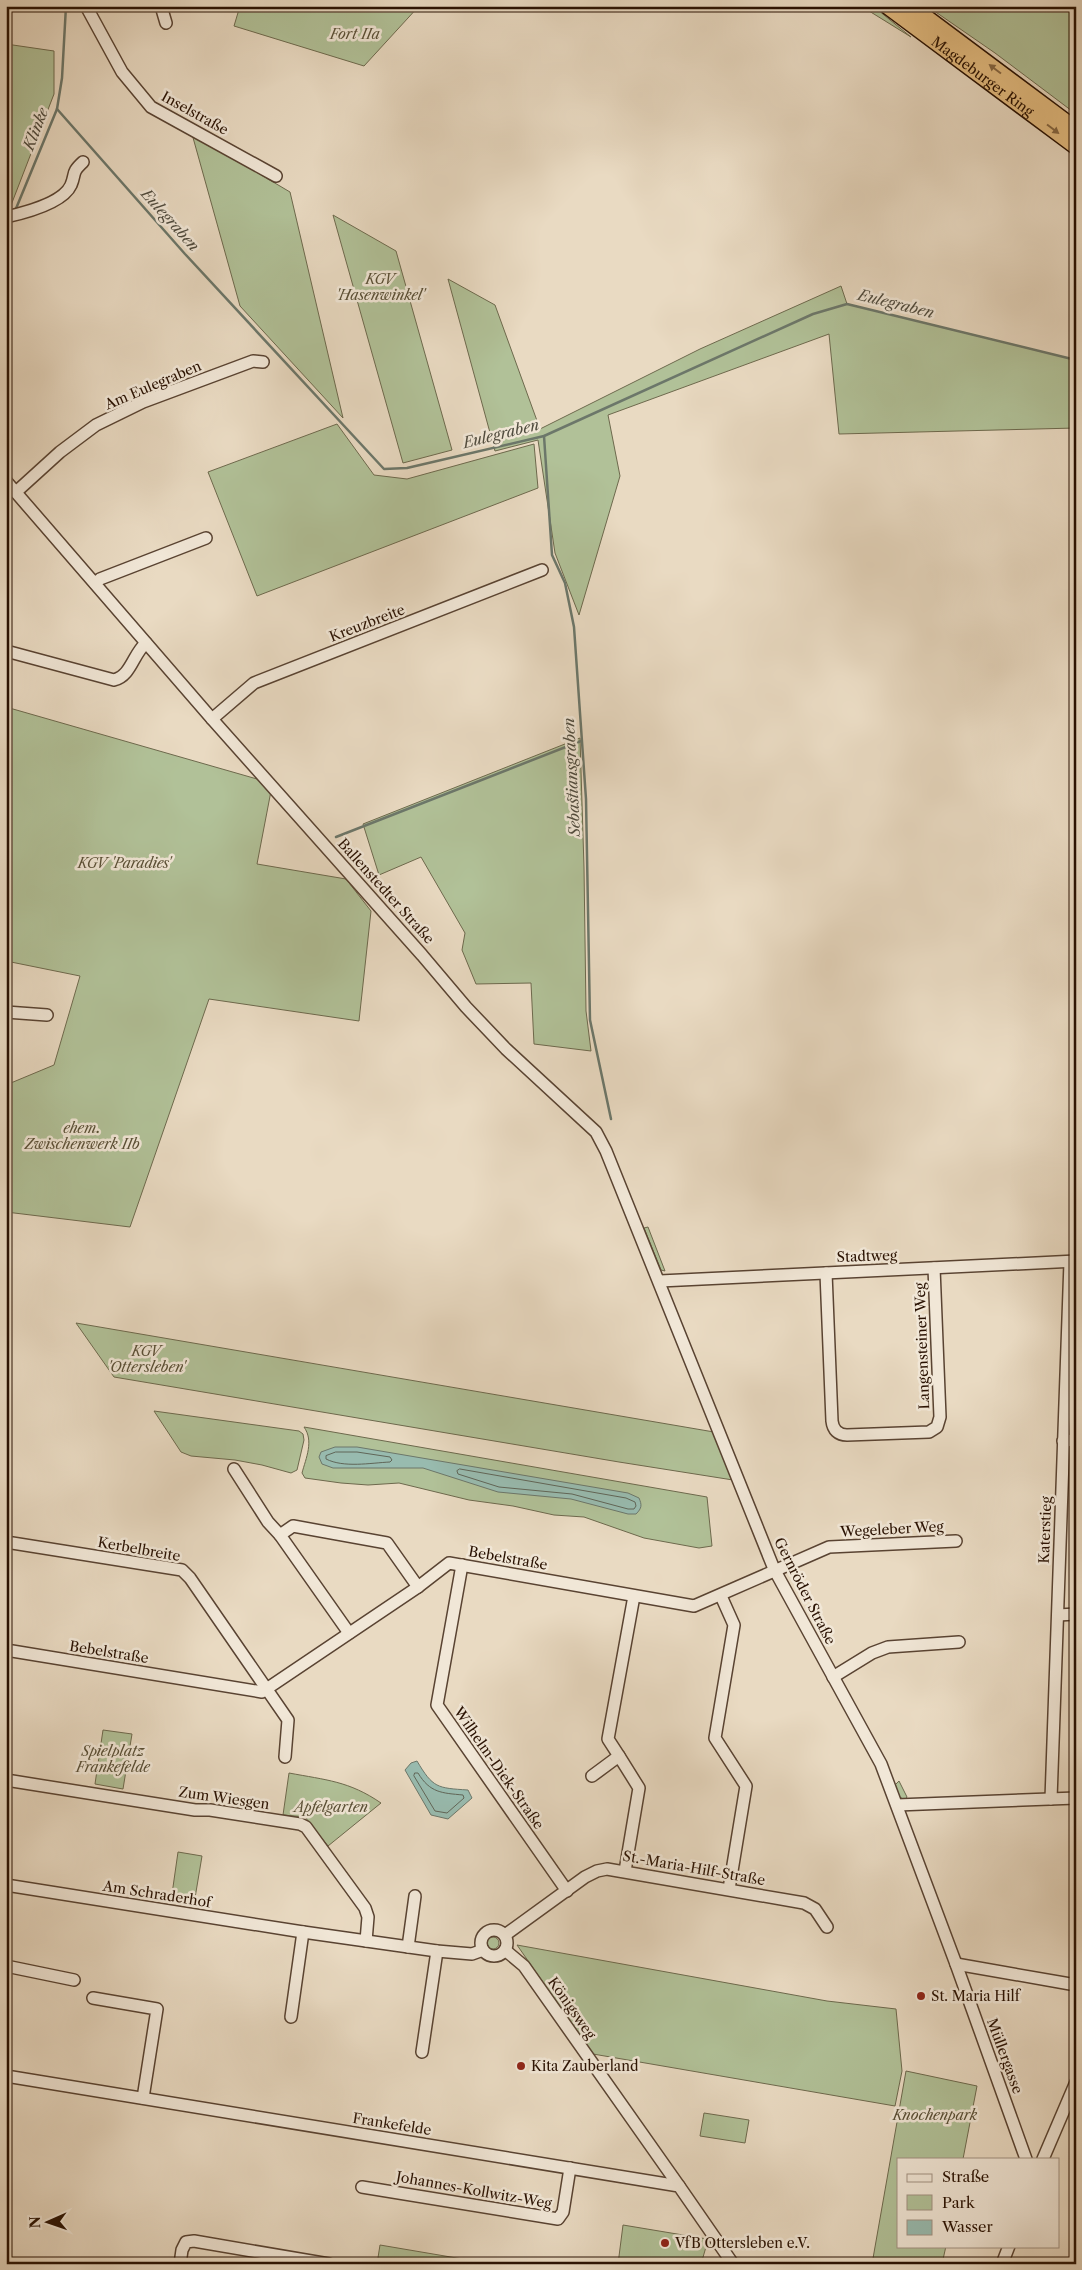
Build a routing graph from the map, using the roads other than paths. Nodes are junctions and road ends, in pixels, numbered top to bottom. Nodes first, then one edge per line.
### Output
1 (86, 6) edge
2 (161, 6) edge
3 (888, 6) edge
4 (910, 6) edge
5 (166, 23) dead end
6 (1076, 130) edge
7 (1076, 146) edge
8 (83, 162) dead end
9 (276, 176) dead end
10 (11, 216) edge
11 (263, 362) dead end
12 (6, 481) edge
13 (16, 492) junction
14 (206, 538) dead end
15 (542, 570) dead end
16 (95, 584) junction
17 (146, 643) junction
18 (6, 651) edge
19 (212, 719) junction
20 (6, 1012) edge
21 (47, 1015) dead end
22 (636, 1227) joint
23 (1073, 1261) edge
24 (934, 1268) junction
25 (826, 1273) junction
26 (660, 1281) junction
27 (1076, 1440) edge
28 (1063, 1441) junction
29 (234, 1469) dead end
30 (280, 1535) junction
31 (956, 1541) dead end
32 (6, 1542) edge
33 (462, 1565) junction
34 (774, 1569) junction
35 (418, 1587) junction
36 (634, 1596) junction
37 (721, 1596) junction
38 (1076, 1614) edge
39 (1058, 1615) junction
40 (349, 1633) junction
41 (959, 1642) dead end
42 (6, 1650) edge
43 (833, 1678) junction
44 (266, 1690) junction
45 (619, 1756) junction
46 (285, 1757) dead end
47 (592, 1776) dead end
48 (6, 1780) edge
49 (1076, 1798) edge
50 (1051, 1799) junction
51 (897, 1805) junction
52 (624, 1871) junction
53 (6, 1885) edge
54 (729, 1889) junction
55 (566, 1891) junction
56 (415, 1896) dead end
57 (827, 1927) dead end
58 (303, 1932) junction
59 (505, 1935) junction
60 (366, 1941) junction
61 (408, 1947) junction
62 (483, 1950) junction
63 (505, 1950) junction
64 (437, 1951) junction
65 (956, 1964) junction
66 (6, 1966) edge
67 (74, 1980) dead end
68 (1076, 1985) edge
69 (93, 1998) dead end
70 (291, 2017) dead end
71 (422, 2052) dead end
72 (6, 2076) edge
73 (1076, 2082) edge
74 (144, 2098) junction
75 (1026, 2158) edge
76 (1043, 2158) edge
77 (570, 2168) junction
78 (679, 2186) junction
79 (362, 2187) dead end
80 (1008, 2248) edge
81 (180, 2264) edge
82 (329, 2264) edge
83 (734, 2264) edge
84 (1002, 2264) edge

1 - 9 street, Inselstraße
2 - 5 street
3 -> 7 highway, Magdeburger Ring
6 -> 4 highway, Magdeburger Ring
8 - 10 street
11 - 13 street, Am Eulegraben
12 - 13 street, Ballenstedter Straße
13 - 16 street, Ballenstedter Straße
14 - 16 street
15 - 19 street, Kreuzbreite
16 - 17 street, Ballenstedter Straße
17 - 18 street
17 - 19 street, Ballenstedter Straße
19 - 22 street, Ballenstedter Straße
20 - 21 street
22 - 26 street, Gernröder Straße
23 - 24 street, Stadtweg
23 - 28 street, Katerstieg
24 - 25 street, Stadtweg
24 - 25 street, Langensteiner Weg
25 - 26 street, Stadtweg
26 - 34 street, Gernröder Straße
27 - 28 street
28 - 39 street, Katerstieg
29 - 30 street
30 - 35 street
30 - 40 street
31 - 34 street, Wegeleber Weg
32 - 44 street, Kerbelbreite
33 - 35 street, Bebelstraße
33 - 36 street, Bebelstraße
33 - 55 street, Wilhelm-Diek-Straße
34 - 37 street, Bebelstraße
34 - 43 street, Gernröder Straße
35 - 40 street, Bebelstraße
36 - 37 street, Bebelstraße
36 - 45 street
37 - 54 street
38 - 39 street
39 - 50 street, Katerstieg
40 - 44 street, Bebelstraße
41 - 43 street
42 - 44 street, Bebelstraße
43 - 51 street, Gernröder Straße
44 - 46 street
45 - 47 street
45 - 52 street
48 - 60 street, Zum Wiesgen
49 - 50 street
50 - 51 street
51 - 65 street, Gernröder Straße
52 - 54 street, St.-Maria-Hilf-Straße
52 - 55 street, St.-Maria-Hilf-Straße
53 - 58 street, Am Schraderhof
54 - 57 street, St.-Maria-Hilf-Straße
55 - 59 street, St.-Maria-Hilf-Straße
56 - 61 street
58 - 60 street, Am Schraderhof
58 - 70 street
59 - 62 street
59 - 63 street
60 - 61 street, Am Schraderhof
61 - 64 street, Am Schraderhof
62 - 63 street, Am Schraderhof
62 - 64 street, Am Schraderhof
63 - 78 street, Königsweg
64 - 71 street
65 - 68 street
65 - 75 street, Müllergasse
66 - 67 street
69 - 74 street
72 - 74 street, Frankefelde
73 - 76 street
74 - 77 street, Frankefelde
77 - 78 street, Frankefelde
77 - 79 street, Johannes-Kollwitz-Weg
78 - 83 street
80 - 84 street
81 - 82 street

